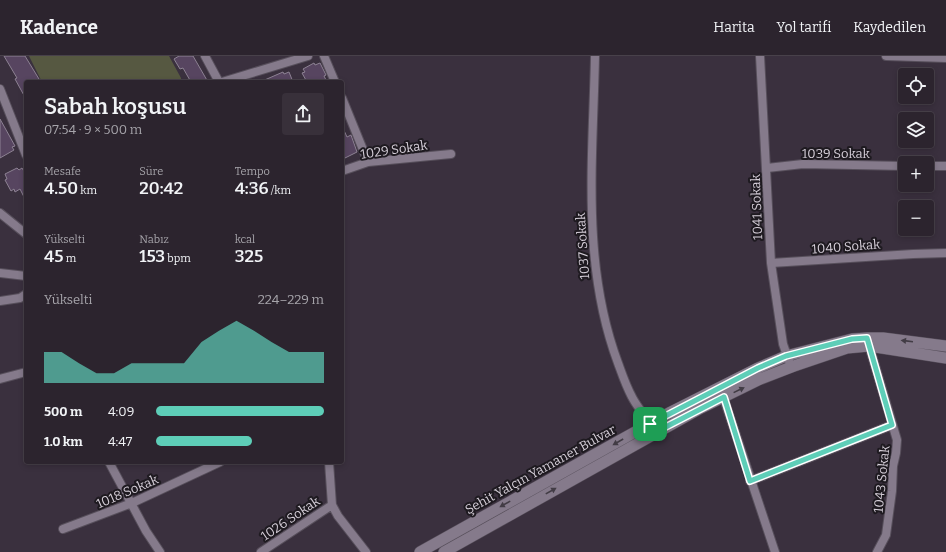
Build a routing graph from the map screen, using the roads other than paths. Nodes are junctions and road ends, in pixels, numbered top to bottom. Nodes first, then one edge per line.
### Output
1 (205, 56) edge
2 (308, 56) edge
3 (324, 56) edge
4 (595, 56) edge
5 (760, 56) edge
6 (886, 56) edge
7 (946, 58) edge
8 (218, 80) edge
9 (229, 80) edge
10 (334, 80) edge
11 (0, 90) edge
12 (344, 103) edge
13 (24, 150) edge
14 (451, 154) dead end
15 (368, 162) junction
16 (898, 166) edge
17 (934, 166) edge
18 (946, 166) edge
19 (767, 168) junction
20 (344, 170) edge
21 (0, 213) edge
22 (24, 232) edge
23 (946, 253) edge
24 (771, 263) junction
25 (0, 273) edge
26 (24, 276) edge
27 (24, 295) edge
28 (0, 301) edge
29 (868, 342) junction
30 (941, 345) edge
31 (786, 356) junction
32 (934, 357) junction
33 (946, 358) edge
34 (791, 367) junction
35 (24, 373) edge
36 (0, 379) edge
37 (722, 393) junction
38 (892, 425) junction
39 (652, 429) junction
40 (110, 464) edge
41 (216, 464) edge
42 (329, 464) edge
43 (750, 481) junction
44 (132, 503) junction
45 (332, 504) junction
46 (63, 529) dead end
47 (160, 552) edge
48 (261, 552) edge
49 (366, 552) edge
50 (420, 552) edge
51 (444, 552) edge
52 (775, 552) edge
53 (877, 552) edge

1 - 8 street
2 - 9 street
3 - 10 street
4 - 39 street, 1037 Sokak
5 - 19 street, 1041 Sokak
6 - 7 street
11 - 13 street
12 - 15 street
14 - 15 street, 1029 Sokak
15 - 20 street, 1029 Sokak
16 - 19 street, 1039 Sokak
17 - 18 street
19 - 24 street, 1041 Sokak
21 - 22 street
23 - 24 street, 1040 Sokak
24 - 31 street, 1041 Sokak
25 - 26 street
27 - 28 street
30 -> 29 street, Şehit Yalçın Yamaner Bulvar
29 - 31 street, Şehit Yalçın Yamaner Bulvar
29 - 32 street
29 - 34 street
29 - 38 street, 1043 Sokak
30 - 32 street
31 - 34 street, 1041 Sokak
31 - 37 street, Şehit Yalçın Yamaner Bulvar
32 - 33 street
37 -> 34 street
35 - 36 street
37 - 39 street, Şehit Yalçın Yamaner Bulvar
37 - 43 street
38 - 43 street
38 - 53 street, 1043 Sokak
39 -> 50 street, Şehit Yalçın Yamaner Bulvar
51 -> 39 street
40 - 44 street
41 - 44 street, 1018 Sokak
42 - 45 street
43 - 52 street
44 - 46 street, 1018 Sokak
44 - 47 street
45 - 48 street, 1026 Sokak
45 - 49 street

